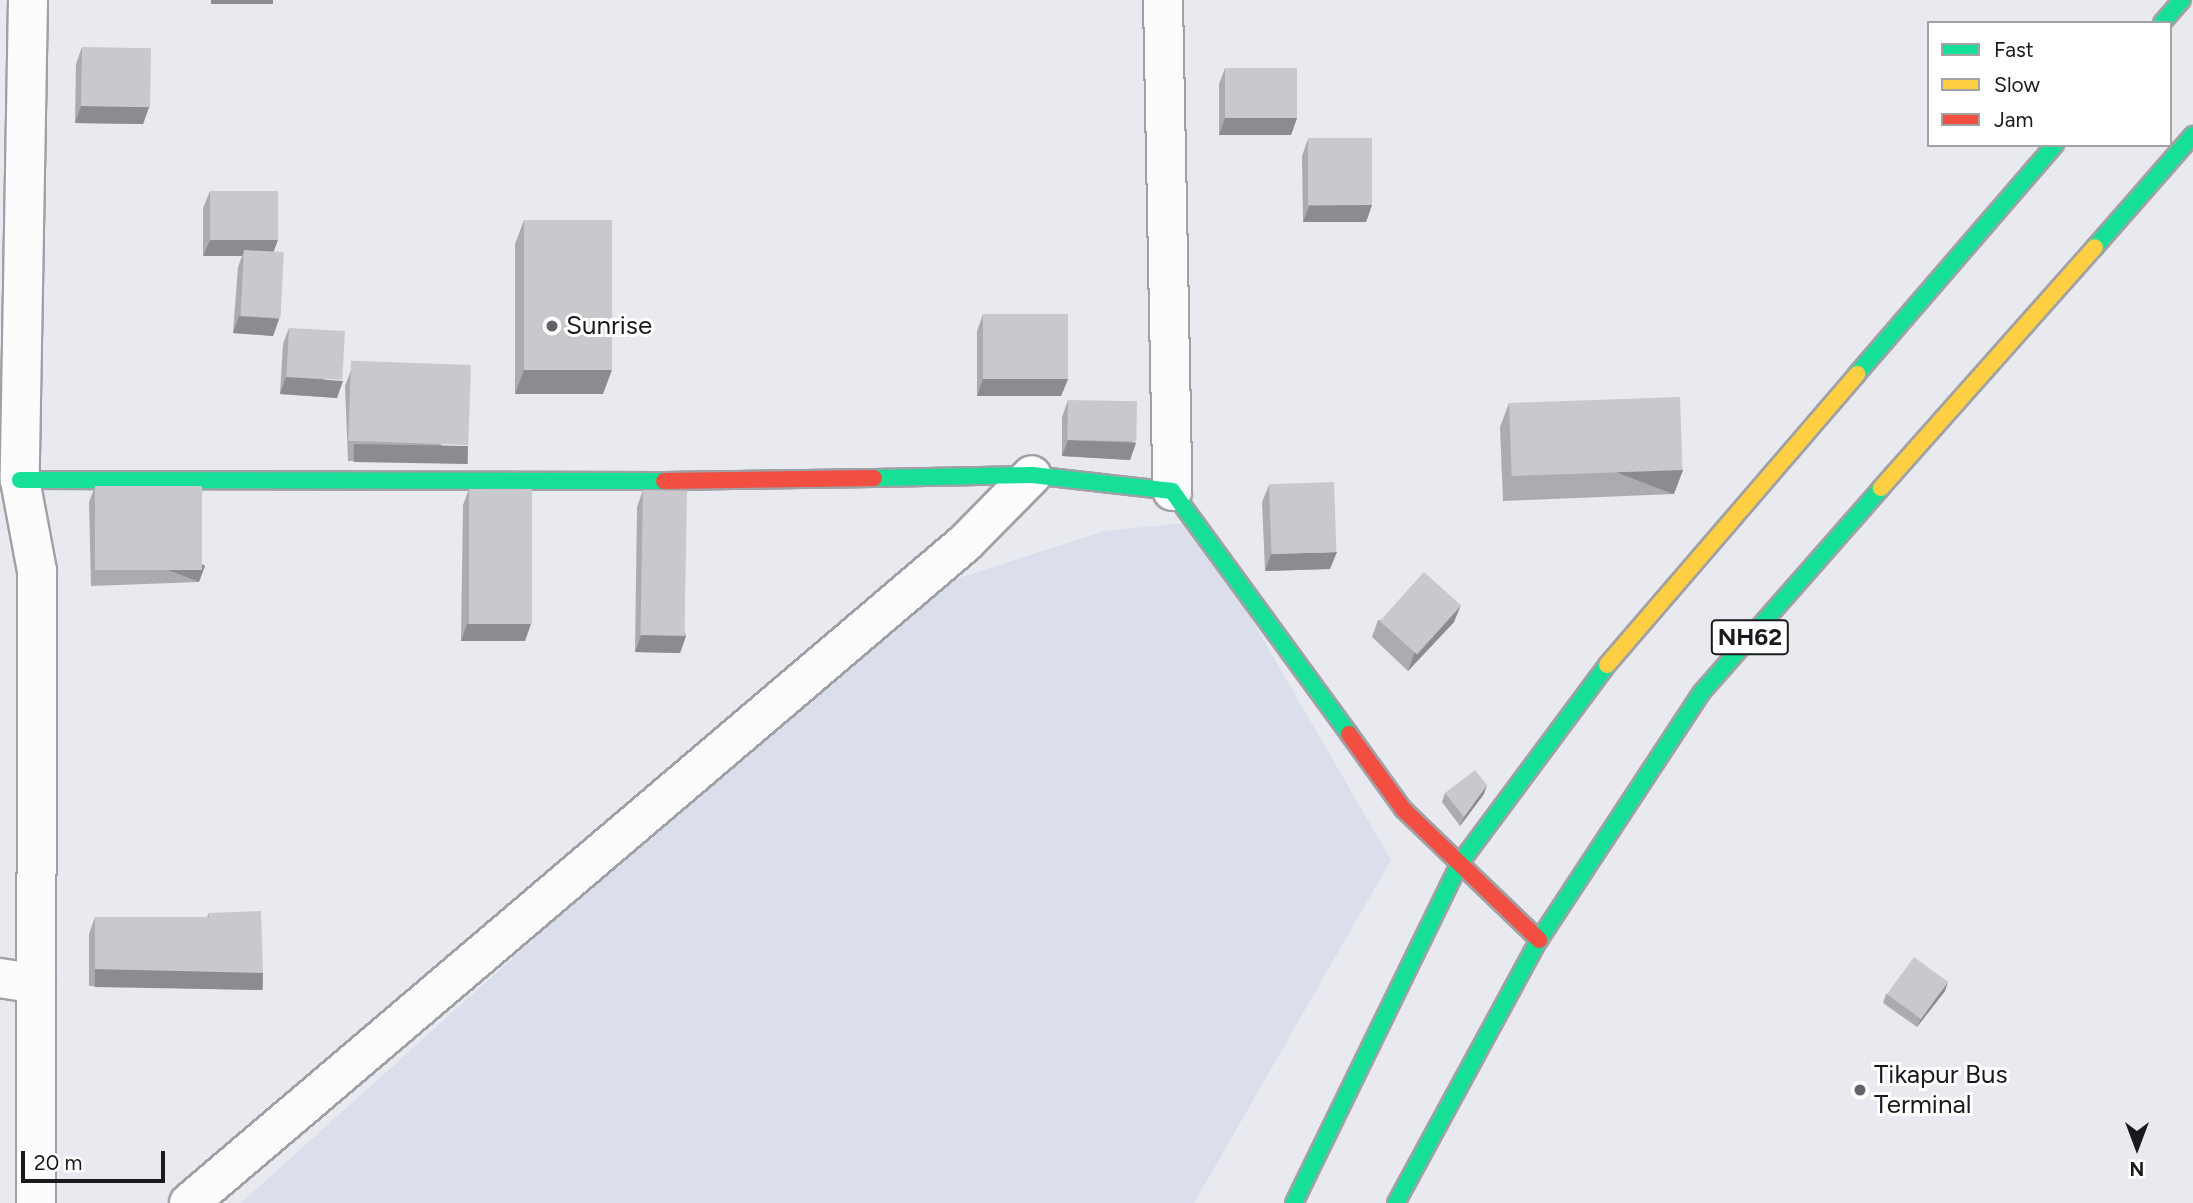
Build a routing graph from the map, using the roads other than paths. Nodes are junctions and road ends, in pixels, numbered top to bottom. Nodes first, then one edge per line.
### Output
1 (28, 0) edge
2 (1163, 0) edge
3 (2182, 0) edge
4 (2164, 21) edge
5 (2193, 135) edge
6 (2053, 147) edge
7 (1032, 475) junction
8 (20, 480) junction
9 (1172, 491) junction
10 (1460, 863) junction
11 (1539, 940) junction
12 (18, 981) edge
13 (36, 1203) edge
14 (189, 1203) edge
15 (1294, 1203) edge
16 (1396, 1203) edge

1 - 8 street
2 - 9 street
3 - 4 main road
5 - 11 main road, NH62
6 - 10 main road
7 - 8 main road
7 - 9 main road
7 - 14 street
8 - 12 street
9 - 10 main road
10 - 11 main road
10 - 15 main road
11 - 16 main road, NH62
12 - 13 street

